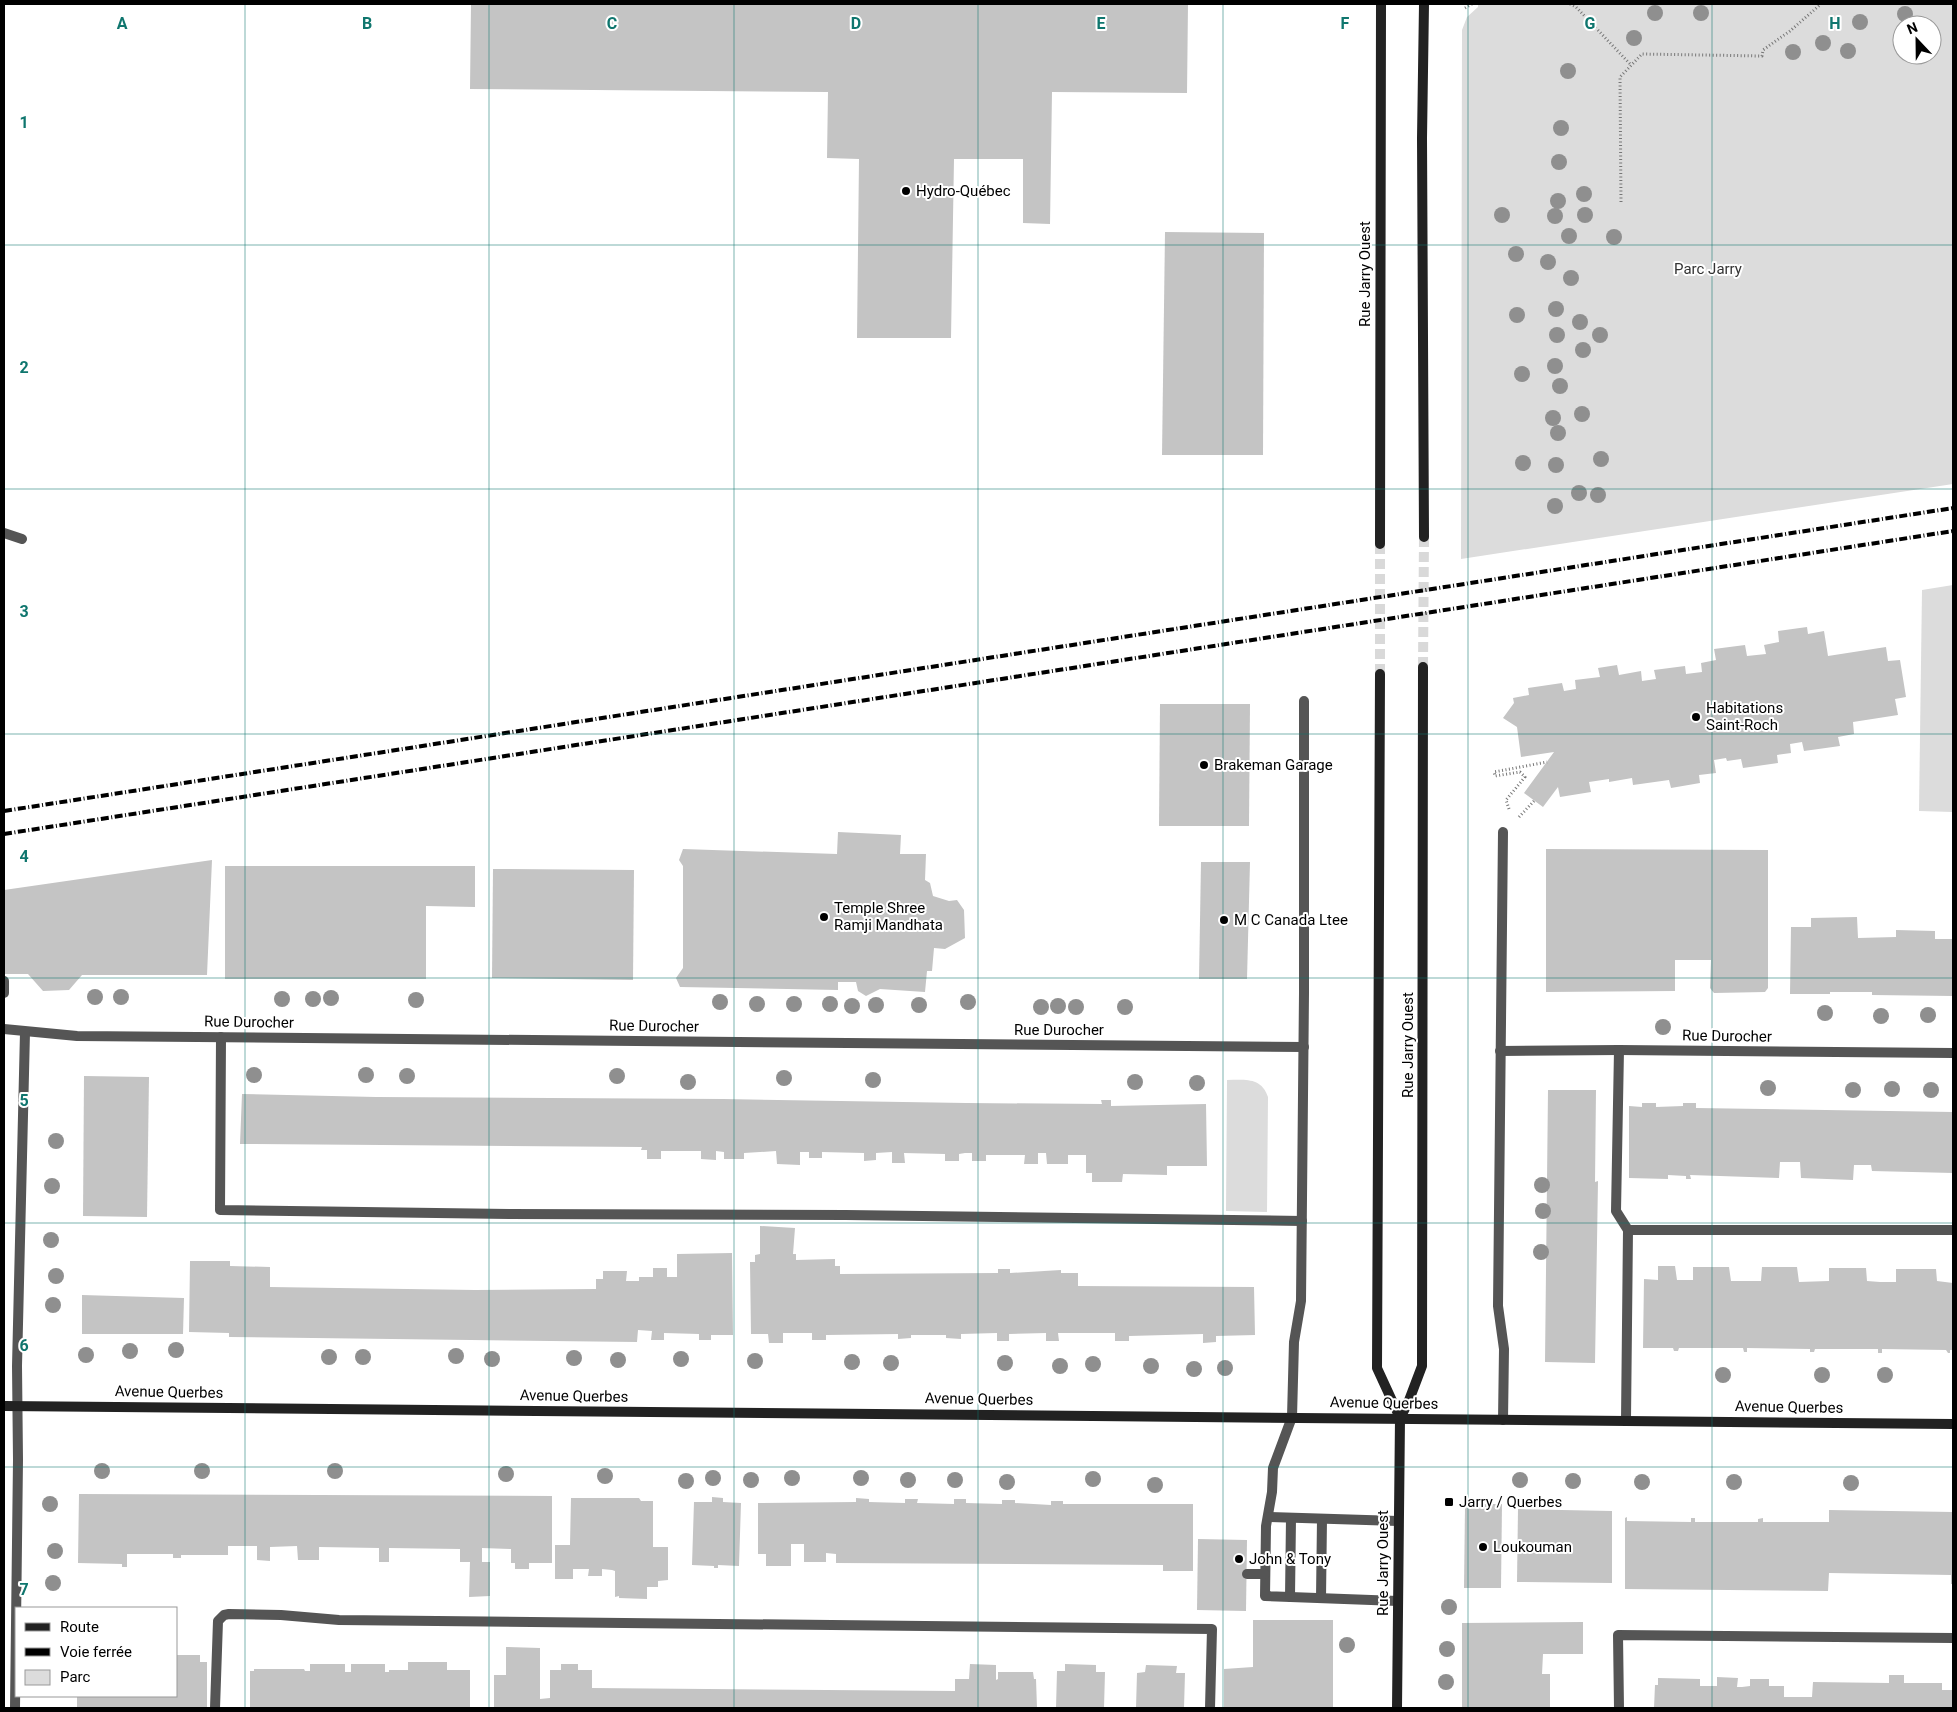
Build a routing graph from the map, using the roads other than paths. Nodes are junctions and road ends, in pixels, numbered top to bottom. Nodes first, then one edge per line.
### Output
1 (1381, 4) edge
2 (1424, 4) edge
3 (4, 533) edge
4 (1424, 537) tunnel mouth
5 (22, 539) dead end
6 (1380, 544) tunnel mouth
7 (1423, 667) tunnel mouth
8 (1380, 674) tunnel mouth
9 (1304, 701) dead end
10 (1503, 832) dead end
11 (4, 981) edge
12 (4, 993) edge
13 (4, 1029) edge
14 (25, 1032) junction
15 (221, 1037) junction
16 (1304, 1047) junction
17 (1619, 1050) junction
18 (1500, 1051) junction
19 (1953, 1053) edge
20 (1302, 1221) junction
21 (1628, 1230) junction
22 (1953, 1230) edge
23 (4, 1406) edge
24 (18, 1406) junction
25 (1292, 1417) junction
26 (1400, 1418) junction
27 (1503, 1420) junction
28 (1626, 1420) junction
29 (1953, 1424) edge
30 (1269, 1517) junction
31 (1291, 1518) junction
32 (1322, 1519) junction
33 (1398, 1521) junction
34 (1247, 1574) dead end
35 (1266, 1574) junction
36 (1290, 1597) junction
37 (1321, 1598) junction
38 (1398, 1601) junction
39 (16, 1607) edge
40 (1953, 1638) edge
41 (215, 1708) edge
42 (1210, 1708) edge
43 (1397, 1708) edge
44 (1619, 1708) edge

1 - 6 main road, Rue Jarry Ouest
2 - 4 main road
3 - 5 street
7 - 26 main road, Rue Jarry Ouest
8 - 26 main road, Rue Jarry Ouest
9 - 16 street
10 - 18 street
11 - 12 street
13 - 14 street, Rue Durocher
14 - 15 street, Rue Durocher
14 - 24 street
15 - 16 street, Rue Durocher
15 - 20 street
16 - 20 street
17 - 18 street, Rue Durocher
17 - 19 street, Rue Durocher
17 - 21 street
18 - 27 street
20 - 25 street
21 - 22 street
21 - 28 street
23 - 24 main road, Avenue Querbes
24 - 25 main road, Avenue Querbes
24 - 39 street
25 - 26 main road, Avenue Querbes
25 - 30 street
26 - 27 main road, Avenue Querbes
26 - 33 main road, Rue Jarry Ouest
27 - 28 main road, Avenue Querbes
28 - 29 main road, Avenue Querbes
30 - 31 street
30 - 35 street
31 - 32 street
31 - 36 street
32 - 33 street
32 - 37 street
33 - 38 main road, Rue Jarry Ouest
34 - 35 street
35 - 36 street
36 - 37 street
37 - 38 street
38 - 43 main road, Rue Jarry Ouest
40 - 44 street
41 - 42 street

